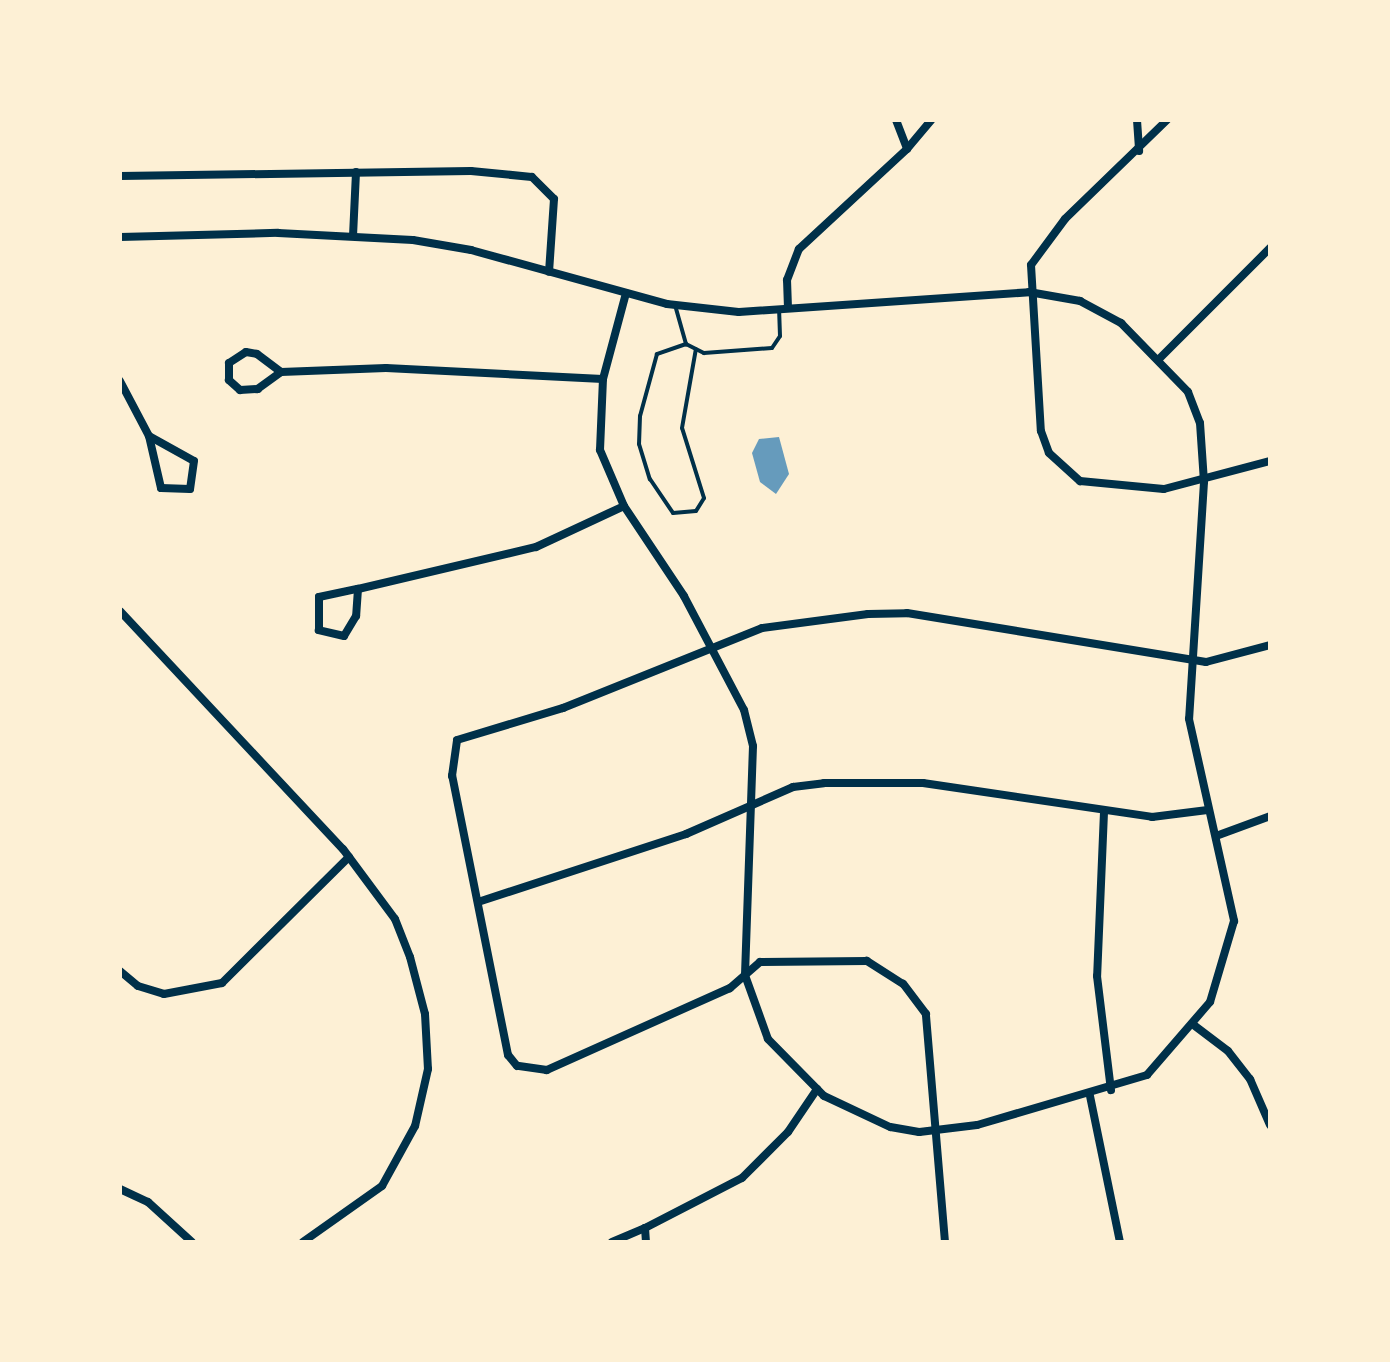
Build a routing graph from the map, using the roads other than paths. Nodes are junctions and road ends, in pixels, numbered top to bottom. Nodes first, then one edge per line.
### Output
1 (896, 120) edge
2 (930, 120) edge
3 (1137, 120) edge
4 (1166, 120) edge
5 (907, 149) junction
6 (1139, 151) junction
7 (356, 172) junction
8 (120, 176) edge
9 (353, 236) junction
10 (120, 237) edge
11 (1270, 248) edge
12 (549, 272) junction
13 (1029, 292) junction
14 (626, 293) junction
15 (676, 305) junction
16 (783, 308) junction
17 (686, 344) junction
18 (696, 349) junction
19 (1160, 358) junction
20 (281, 372) junction
21 (603, 379) junction
22 (120, 381) edge
23 (149, 436) junction
24 (1270, 461) edge
25 (1204, 482) junction
26 (624, 506) junction
27 (358, 590) junction
28 (120, 611) edge
29 (1270, 645) edge
30 (713, 648) junction
31 (1193, 660) junction
32 (753, 804) junction
33 (1208, 810) junction
34 (1104, 812) junction
35 (1270, 816) edge
36 (1216, 836) junction
37 (349, 857) junction
38 (478, 902) junction
39 (120, 970) edge
40 (745, 975) junction
41 (1194, 1026) junction
42 (816, 1089) junction
43 (1111, 1090) junction
44 (1090, 1096) junction
45 (1270, 1126) edge
46 (936, 1131) junction
47 (120, 1189) edge
48 (645, 1228) junction
49 (192, 1242) edge
50 (303, 1242) edge
51 (612, 1242) edge
52 (646, 1242) edge
53 (945, 1242) edge
54 (1120, 1242) edge

1 - 5 street
2 - 5 street
3 - 6 street
4 - 6 street
5 - 16 street
6 - 13 street
7 - 8 street
7 - 9 street
7 - 12 street
9 - 10 street
9 - 12 street
11 - 19 street
12 - 14 street
13 - 16 street
13 - 19 street
13 - 25 street
14 - 15 street
14 - 21 street
15 - 16 street
15 - 17 lane
16 - 18 lane
17 - 18 lane
17 - 18 lane
19 - 25 street
20 - 20 street
20 - 21 street
21 - 26 street
22 - 23 street
23 - 23 street
24 - 25 street
25 - 31 street
26 - 27 street
26 - 30 street
27 - 27 street
28 - 37 street
29 - 31 street
30 - 31 street
30 - 32 street
30 - 38 street
31 - 33 street
32 - 34 street
32 - 38 street
32 - 40 street
33 - 34 street
33 - 36 street
34 - 43 street
35 - 36 street
36 - 41 street
37 - 39 street
37 - 50 street
38 - 40 street
40 - 42 street
40 - 46 street
41 - 43 street
41 - 45 street
42 - 46 street
42 - 48 street
43 - 44 street
44 - 46 street
44 - 54 street
46 - 53 street
47 - 49 street
48 - 51 street
48 - 52 street

